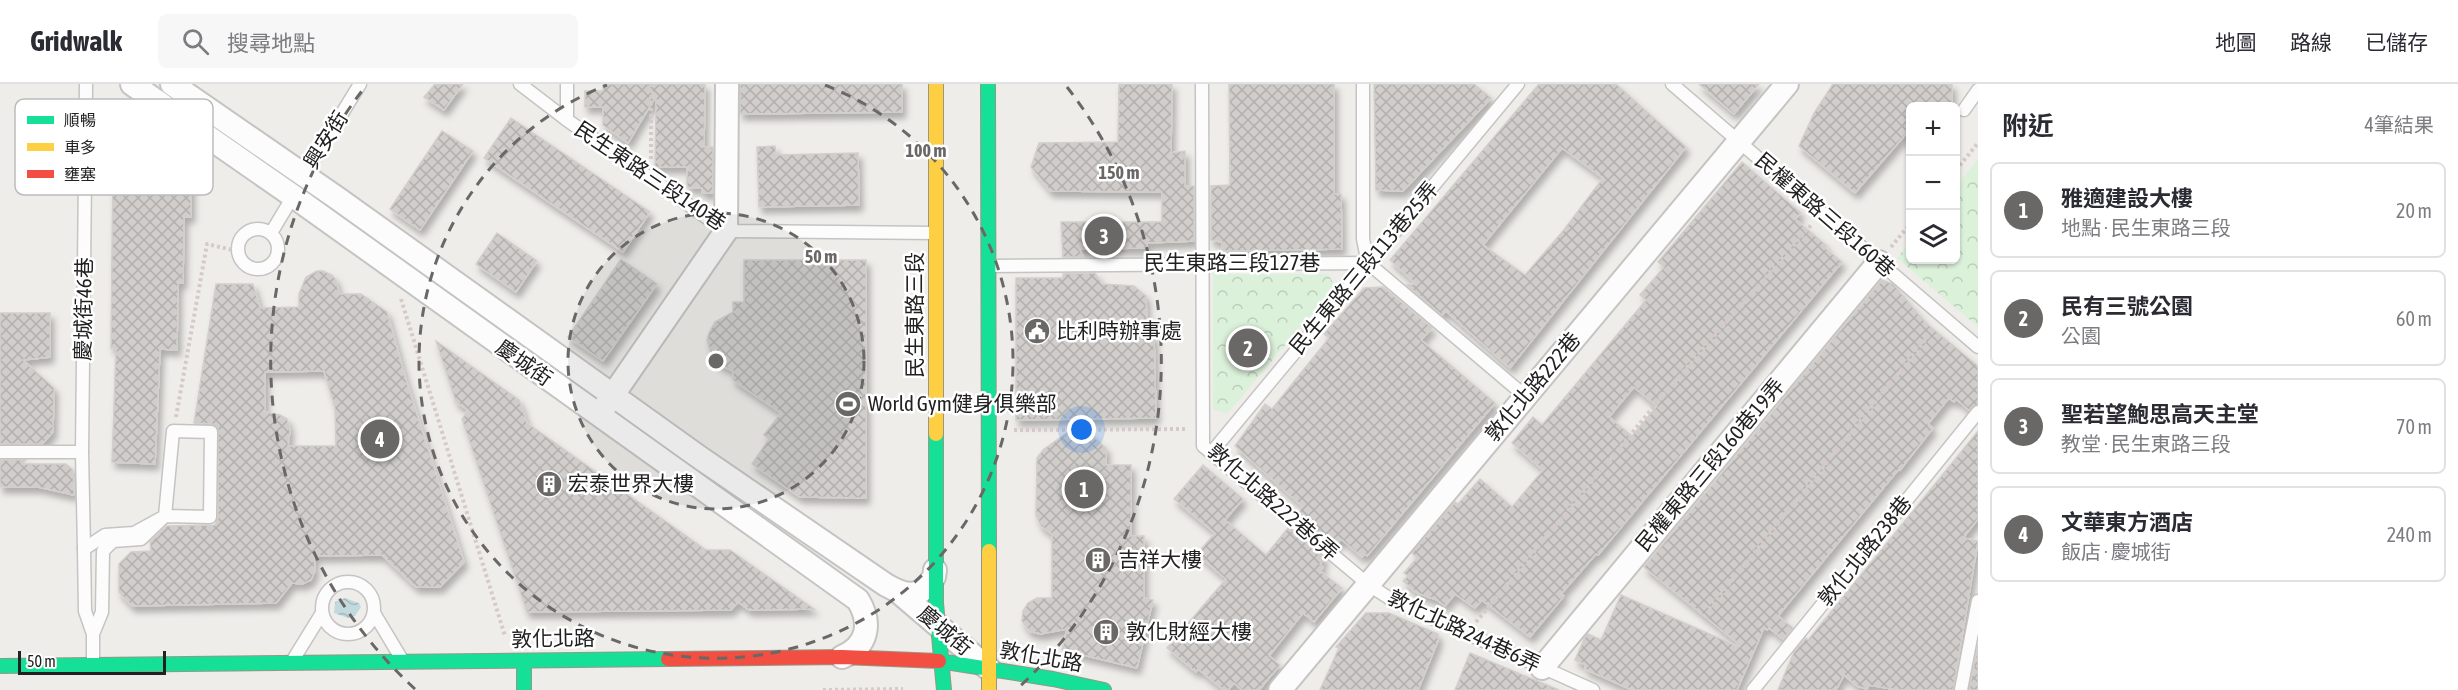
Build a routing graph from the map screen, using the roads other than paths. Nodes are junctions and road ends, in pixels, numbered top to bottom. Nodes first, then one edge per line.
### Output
1 (86, 84) edge
2 (132, 84) edge
3 (172, 84) edge
4 (360, 84) edge
5 (520, 84) edge
6 (567, 84) edge
7 (727, 84) edge
8 (936, 84) edge
9 (988, 84) edge
10 (1202, 84) edge
11 (1363, 84) edge
12 (1518, 84) edge
13 (1672, 84) edge
14 (1787, 84) edge
15 (1978, 90) edge
16 (86, 99) edge
17 (154, 99) edge
18 (194, 99) edge
19 (1964, 110) dead end
20 (213, 112) edge
21 (567, 120) junction
22 (213, 140) edge
23 (1740, 141) junction
24 (304, 175) junction
25 (85, 195) edge
26 (293, 196) junction
27 (726, 231) junction
28 (271, 233) junction
29 (936, 233) junction
30 (1879, 262) junction
31 (1202, 263) junction
32 (1368, 263) junction
33 (988, 266) junction
34 (1978, 347) edge
35 (613, 394) junction
36 (1525, 396) junction
37 (1978, 412) edge
38 (598, 416) junction
39 (0, 452) edge
40 (82, 452) junction
41 (1211, 453) junction
42 (165, 516) junction
43 (84, 549) junction
44 (936, 558) junction
45 (1369, 585) junction
46 (901, 594) junction
47 (1978, 601) edge
48 (322, 613) junction
49 (374, 613) junction
50 (938, 625) junction
51 (93, 634) junction
52 (842, 657) junction
53 (524, 661) junction
54 (942, 661) junction
55 (403, 662) junction
56 (291, 663) junction
57 (93, 665) junction
58 (0, 666) edge
59 (1542, 668) junction
60 (989, 679) edge
61 (524, 690) edge
62 (944, 690) edge
63 (1104, 690) edge
64 (1280, 690) edge
65 (1593, 690) edge
66 (1753, 690) edge
67 (1961, 690) edge

1 - 16 lane, 慶城街46巷
2 - 17 street, 慶城街
3 - 18 street, 慶城街
4 - 24 lane, 興安街
5 - 21 lane, 民生東路三段140巷
6 - 21 lane
7 - 27 street
8 - 29 street, 民生東路三段
9 - 33 street
10 - 31 lane, 敦化北路222巷6弄
11 - 32 lane
12 - 32 lane, 民生東路三段113巷25弄
13 - 23 lane, 民權東路三段160巷
14 - 23 street, 敦化北路222巷
15 - 19 lane
20 - 24 street, 慶城街
21 - 27 lane, 民生東路三段140巷
22 - 26 street, 慶城街
23 - 30 lane, 民權東路三段160巷
23 - 36 street, 敦化北路222巷
24 - 26 lane, 興安街
24 - 35 street, 慶城街
25 - 40 lane, 慶城街46巷
26 - 28 lane, 興安街
26 - 38 street, 慶城街
27 - 29 lane, 民生東路三段140巷
27 - 35 street
28 - 28 lane
29 - 44 street, 民生東路三段
30 - 34 lane, 民權東路三段160巷
30 - 59 street, 民權東路三段160巷19弄
31 - 32 lane, 民生東路三段127巷
31 - 33 lane, 民生東路三段127巷
31 - 41 lane, 敦化北路222巷6弄
32 - 36 lane
32 - 41 lane, 民生東路三段113巷25弄
33 - 60 street
35 - 38 street
35 - 46 street, 慶城街
36 - 45 street, 敦化北路222巷
37 - 66 lane, 敦化北路238巷
38 - 52 street, 慶城街
39 - 40 lane
40 - 43 lane, 慶城街46巷
41 - 45 lane, 敦化北路222巷6弄
42 - 42 lane
42 - 43 lane
42 - 51 lane
43 - 51 lane, 慶城街46巷
44 - 46 street, 慶城街
44 - 50 street, 民生東路三段
45 - 59 lane, 敦化北路244巷6弄
45 - 64 street, 敦化北路222巷
46 - 50 street, 慶城街
47 - 67 lane
48 - 49 lane
48 - 49 lane
48 - 56 lane
49 - 55 lane
50 - 54 street, 民生東路三段
50 - 60 street, 慶城街
51 - 57 lane
52 - 53 street, 敦化北路
52 - 54 street, 敦化北路
53 - 55 street, 敦化北路
53 - 61 street
54 - 60 street, 敦化北路
54 - 62 street, 民生東路三段
55 - 56 street, 敦化北路
56 - 57 street, 敦化北路
57 - 58 street, 敦化北路
59 - 65 lane, 敦化北路244巷6弄
60 - 63 street, 敦化北路

